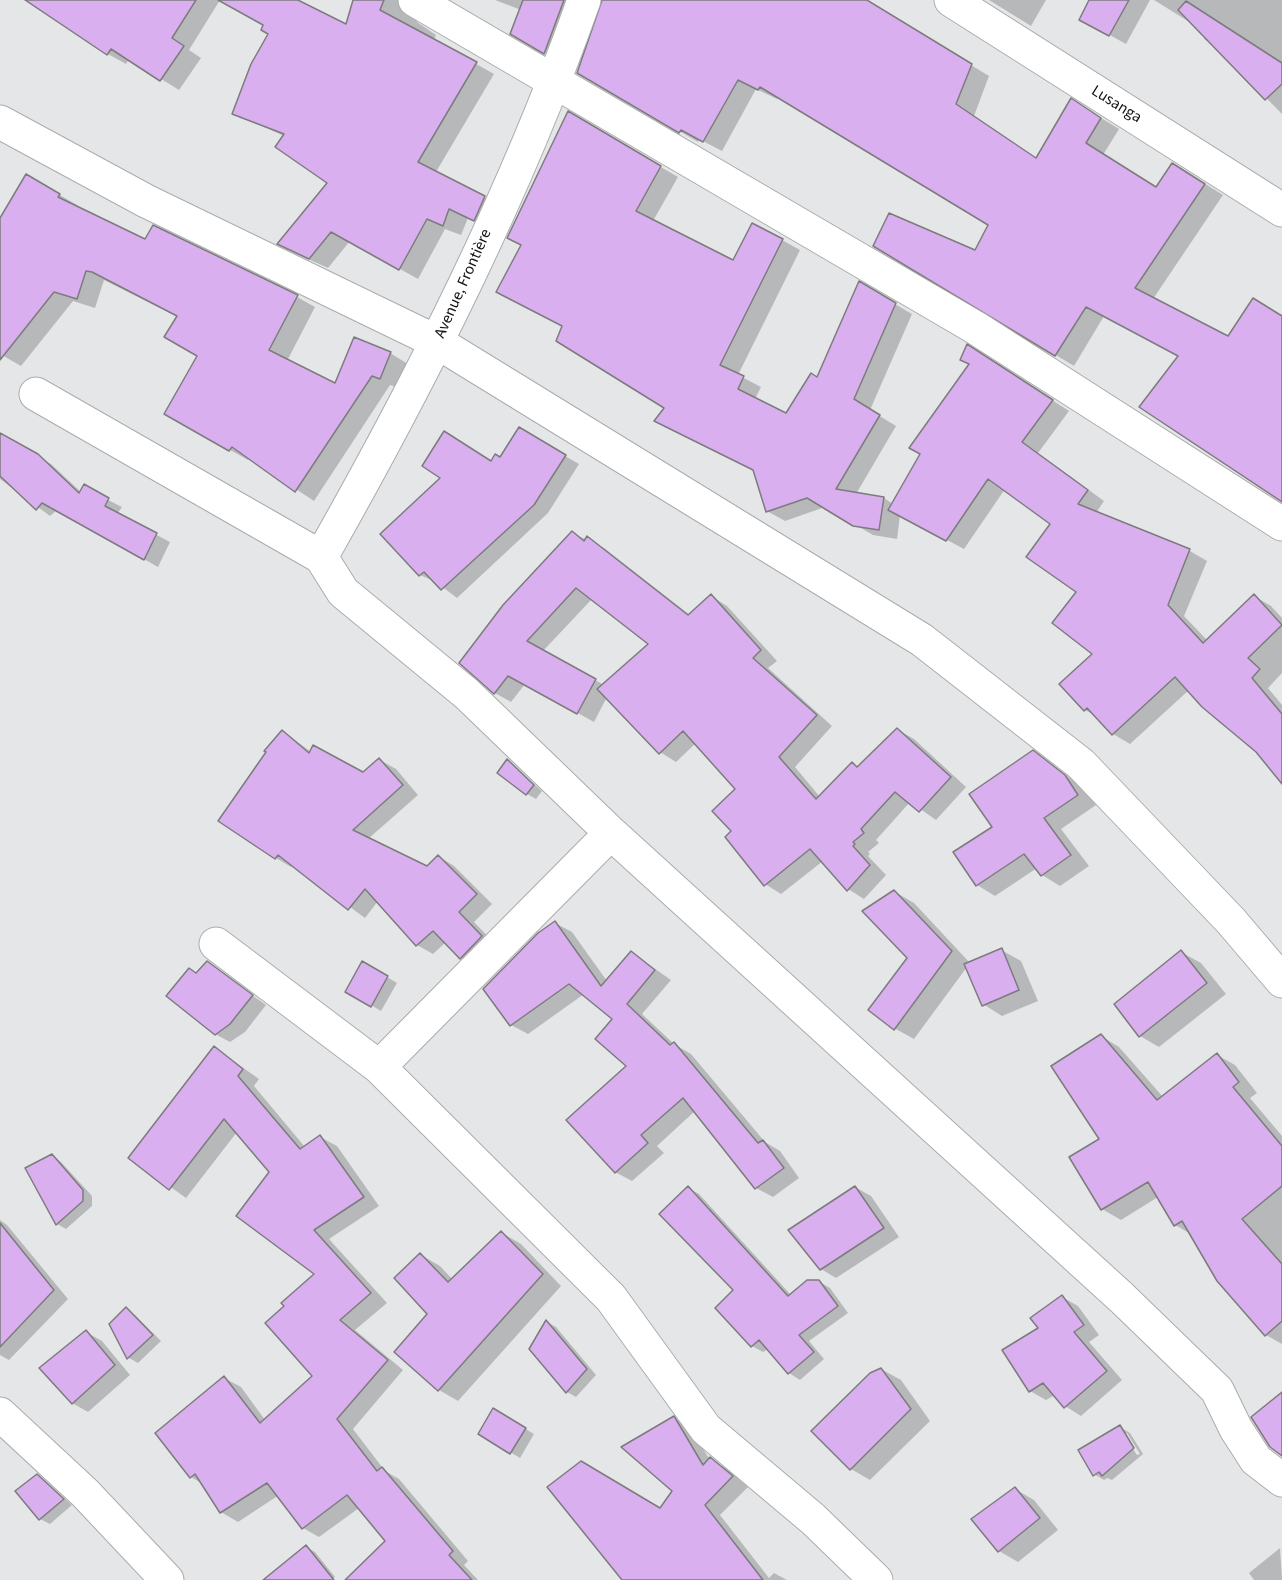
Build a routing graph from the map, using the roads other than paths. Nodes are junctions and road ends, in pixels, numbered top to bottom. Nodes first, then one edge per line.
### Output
1 (415, 0) edge
2 (584, 0) edge
3 (951, 0) edge
4 (555, 83) junction
5 (4, 132) edge
6 (1282, 210) edge
7 (437, 342) junction
8 (36, 394) dead end
9 (1282, 524) edge
10 (321, 557) junction
11 (611, 833) junction
12 (216, 944) dead end
13 (1282, 981) edge
14 (379, 1068) junction
15 (0, 1414) edge
16 (1282, 1480) edge
17 (167, 1580) edge
18 (876, 1580) edge

1 - 4 street
2 - 4 street, Avenue, Frontière
3 - 6 street, Lusanga
4 - 7 street, Avenue, Frontière
4 - 9 street
5 - 7 street
7 - 10 street, Avenue, Frontière
7 - 13 street
8 - 10 street
10 - 11 street
11 - 14 street
11 - 16 street
12 - 14 street
14 - 18 street
15 - 17 street

